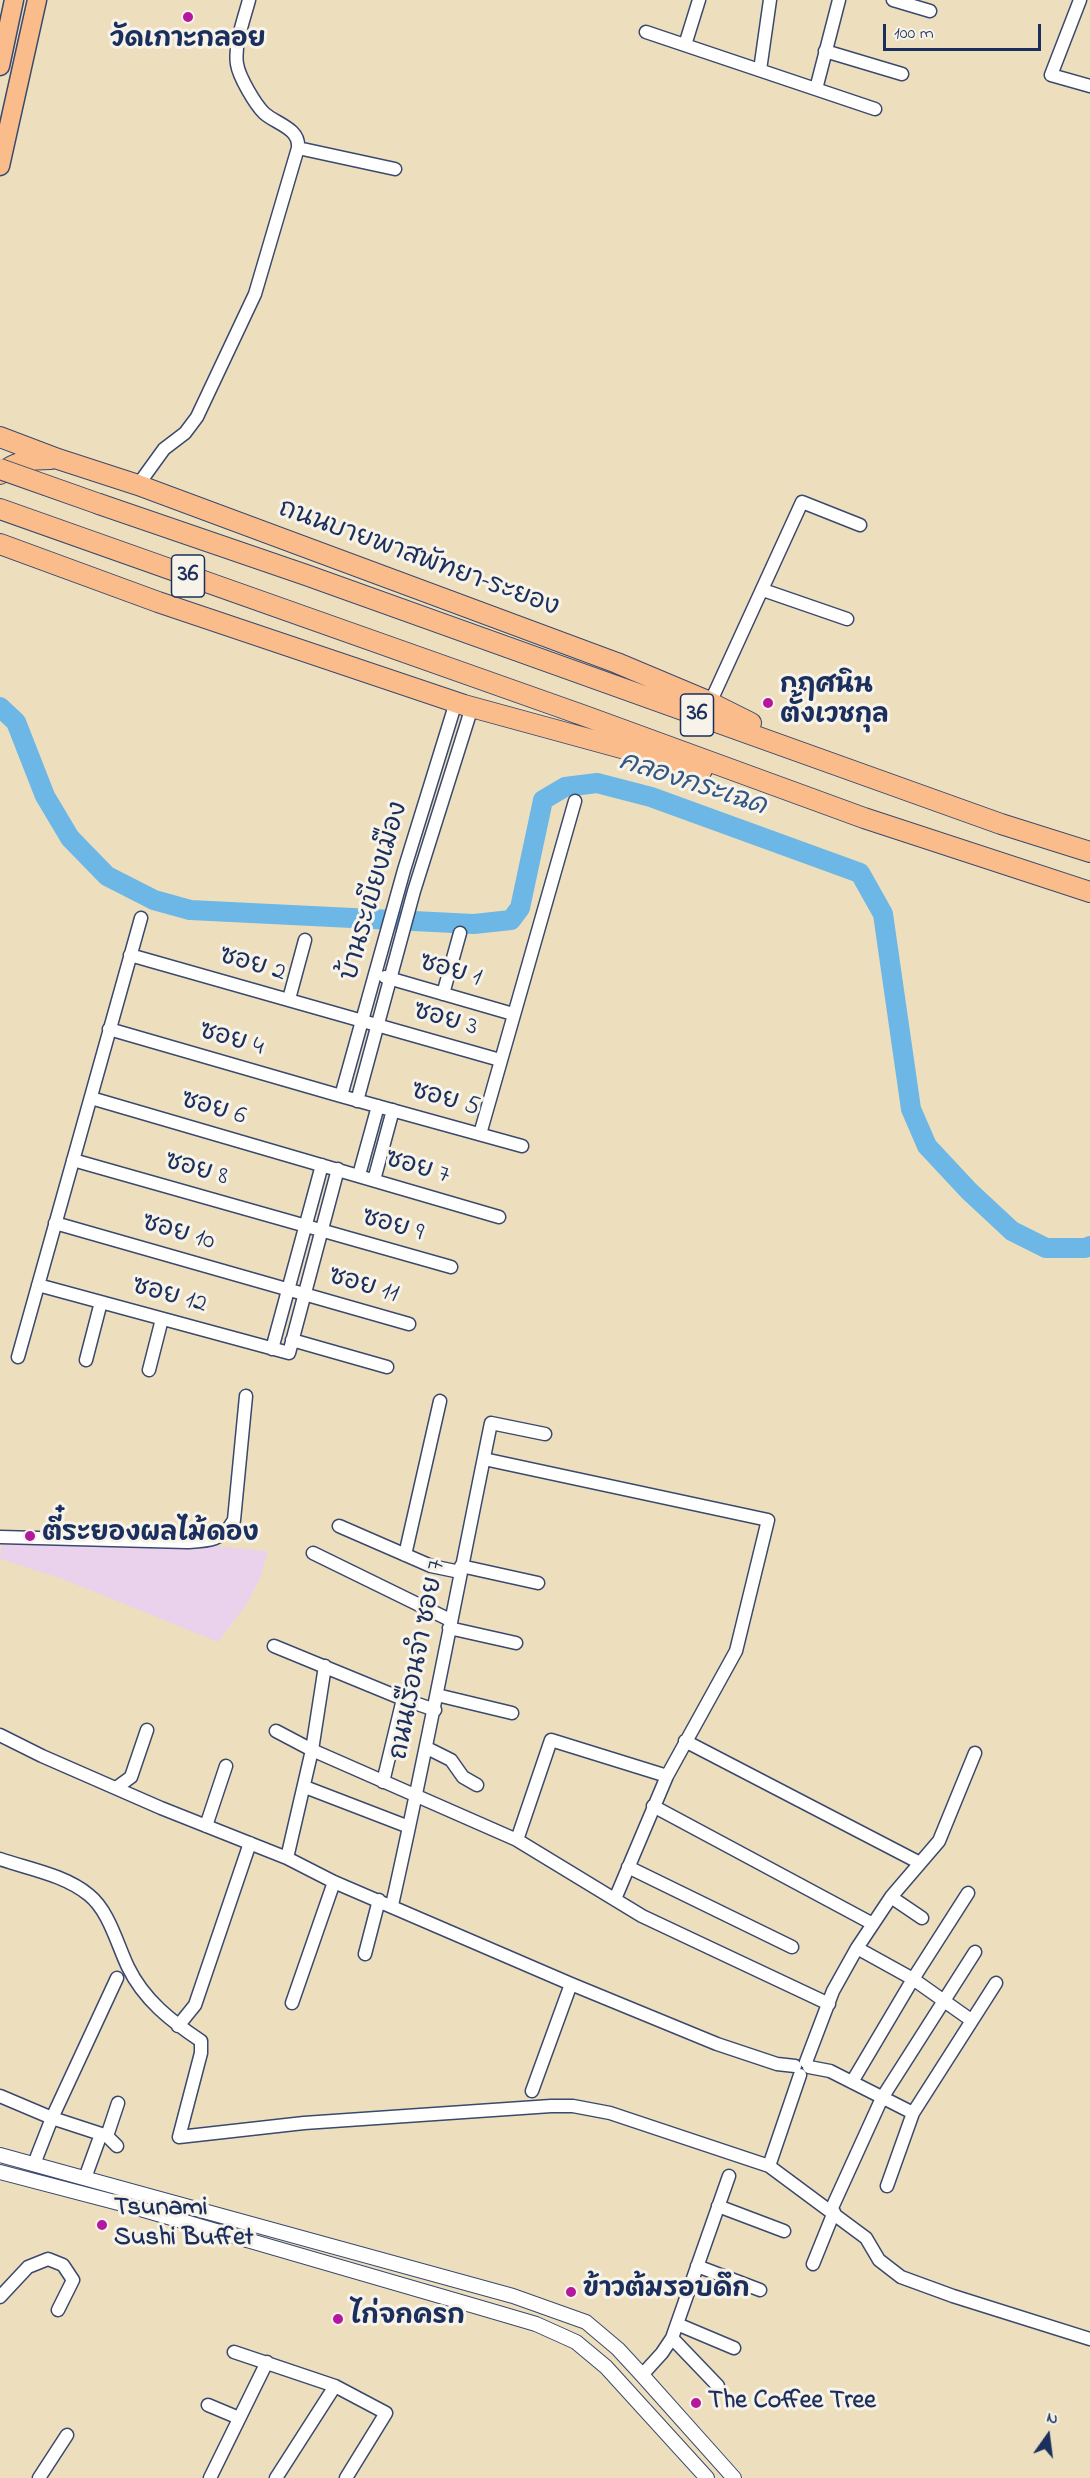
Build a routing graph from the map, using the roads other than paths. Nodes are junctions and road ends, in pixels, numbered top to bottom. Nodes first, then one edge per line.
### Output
1 (14, 0) edge
2 (37, 0) edge
3 (249, 0) edge
4 (699, 0) edge
5 (770, 0) edge
6 (839, 0) edge
7 (892, 0) edge
8 (1080, 0) edge
9 (930, 11) dead end
10 (646, 32) dead end
11 (3, 33) edge
12 (685, 45) junction
13 (825, 51) junction
14 (0, 66) edge
15 (760, 70) junction
16 (902, 74) dead end
17 (1090, 86) edge
18 (816, 89) junction
19 (875, 109) dead end
20 (298, 148) junction
21 (0, 166) edge
22 (395, 169) dead end
23 (3, 437) edge
24 (58, 459) junction
25 (0, 469) edge
26 (0, 474) edge
27 (138, 485) junction
28 (0, 509) edge
29 (860, 525) dead end
30 (0, 531) edge
31 (0, 544) edge
32 (23, 552) junction
33 (762, 590) junction
34 (847, 619) dead end
35 (710, 703) junction
36 (464, 704) junction
37 (808, 755) junction
38 (778, 788) junction
39 (575, 801) dead end
40 (1090, 852) edge
41 (404, 870) junction
42 (419, 874) junction
43 (1090, 892) edge
44 (391, 915) junction
45 (141, 918) dead end
46 (406, 918) junction
47 (460, 933) dead end
48 (305, 940) dead end
49 (130, 955) junction
50 (375, 974) junction
51 (390, 978) junction
52 (443, 994) junction
53 (289, 999) junction
54 (513, 1014) junction
55 (362, 1020) junction
56 (377, 1025) junction
57 (109, 1029) junction
58 (500, 1060) junction
59 (341, 1096) junction
60 (90, 1098) junction
61 (357, 1101) junction
62 (378, 1106) junction
63 (393, 1110) junction
64 (480, 1134) junction
65 (522, 1146) dead end
66 (73, 1160) junction
67 (322, 1165) junction
68 (338, 1169) junction
69 (359, 1175) junction
70 (374, 1180) junction
71 (499, 1217) dead end
72 (56, 1222) junction
73 (306, 1226) junction
74 (321, 1230) junction
75 (451, 1267) dead end
76 (38, 1285) junction
77 (289, 1289) junction
78 (304, 1294) junction
79 (101, 1302) junction
80 (162, 1319) junction
81 (409, 1324) dead end
82 (292, 1340) junction
83 (272, 1349) junction
84 (18, 1357) dead end
85 (86, 1360) dead end
86 (387, 1366) dead end
87 (149, 1370) dead end
88 (246, 1396) dead end
89 (440, 1401) dead end
90 (545, 1434) dead end
91 (484, 1459) junction
92 (339, 1526) dead end
93 (0, 1536) edge
94 (313, 1553) dead end
95 (405, 1555) junction
96 (461, 1569) junction
97 (538, 1583) dead end
98 (450, 1624) junction
99 (516, 1643) dead end
100 (274, 1646) dead end
101 (325, 1666) junction
102 (437, 1695) junction
103 (403, 1699) junction
104 (435, 1710) junction
105 (512, 1713) dead end
106 (147, 1730) dead end
107 (276, 1731) dead end
108 (0, 1735) edge
109 (685, 1741) junction
110 (427, 1748) junction
111 (312, 1750) junction
112 (975, 1753) dead end
113 (226, 1766) dead end
114 (667, 1776) junction
115 (383, 1782) junction
116 (477, 1785) dead end
117 (305, 1787) junction
118 (116, 1788) junction
119 (416, 1795) junction
120 (653, 1806) junction
121 (206, 1826) junction
122 (409, 1827) junction
123 (517, 1840) junction
124 (250, 1843) junction
125 (287, 1858) junction
126 (0, 1860) edge
127 (920, 1863) junction
128 (628, 1867) junction
129 (334, 1882) junction
130 (968, 1893) dead end
131 (891, 1898) junction
132 (615, 1899) junction
133 (380, 1900) junction
134 (392, 1905) junction
135 (922, 1918) dead end
136 (873, 1924) junction
137 (792, 1947) dead end
138 (857, 1948) junction
139 (975, 1952) dead end
140 (365, 1954) dead end
141 (117, 1978) dead end
142 (913, 1979) junction
143 (996, 1983) dead end
144 (572, 1984) junction
145 (945, 2000) junction
146 (292, 2003) dead end
147 (829, 2004) junction
148 (971, 2020) junction
149 (178, 2026) junction
150 (802, 2067) junction
151 (852, 2082) junction
152 (532, 2091) dead end
153 (0, 2096) edge
154 (882, 2098) junction
155 (118, 2103) dead end
156 (913, 2113) junction
157 (51, 2118) junction
158 (104, 2135) junction
159 (117, 2146) dead end
160 (0, 2155) edge
161 (34, 2164) junction
162 (769, 2166) junction
163 (0, 2172) edge
164 (729, 2176) dead end
165 (85, 2178) junction
166 (887, 2186) dead end
167 (718, 2206) junction
168 (832, 2211) junction
169 (275, 2229) junction
170 (784, 2231) dead end
171 (269, 2248) junction
172 (813, 2264) dead end
173 (697, 2266) junction
174 (760, 2290) dead end
175 (0, 2297) edge
176 (58, 2310) dead end
177 (677, 2324) junction
178 (672, 2338) junction
179 (1090, 2338) edge
180 (734, 2348) dead end
181 (234, 2352) dead end
182 (267, 2362) junction
183 (642, 2374) junction
184 (335, 2386) junction
185 (718, 2386) dead end
186 (208, 2405) dead end
187 (239, 2418) junction
188 (66, 2435) dead end
189 (39, 2478) edge
190 (210, 2478) edge
191 (276, 2478) edge
192 (346, 2478) edge
193 (707, 2478) edge
194 (734, 2478) edge

1 - 11 main road
2 - 21 main road
3 - 20 street
4 - 12 street
5 - 15 street
6 - 13 street
7 - 9 street
8 - 17 street
10 - 12 street
11 - 14 main road
12 - 15 street
13 - 16 street
13 - 18 street
15 - 18 street
18 - 19 street
20 - 22 street
20 - 27 street
23 - 24 highway, ถนนบายพาสพัทยา–ระยอง / 36
24 - 26 highway
24 - 27 highway, ถนนบายพาสพัทยา–ระยอง / 36
25 - 37 highway, ถนนบายพาสพัทยา–ระยอง / 36, bridge
27 - 35 highway, ถนนบายพาสพัทยา–ระยอง / 36
28 - 38 highway, 36
29 - 33 street
30 - 32 highway
31 - 32 highway, 36
32 - 36 highway, 36
33 - 34 street
33 - 35 street
35 - 37 highway, ถนนบายพาสพัทยา–ระยอง / 36
36 - 38 highway, 36
36 - 41 street, บ้านระเบียงเมือง
36 - 42 street, บ้านระเบียงเมือง
37 - 40 highway, ถนนบายพาสพัทยา–ระยอง / 36
38 - 43 highway, 36
39 - 54 street
41 - 42 street
41 - 44 street, บ้านระเบียงเมือง
42 - 46 street, บ้านระเบียงเมือง
44 - 46 street
44 - 50 street, บ้านระเบียงเมือง
45 - 49 street
46 - 51 street, บ้านระเบียงเมือง
47 - 52 street
48 - 53 street
49 - 53 street, ซอย 2
49 - 57 street
50 - 51 street, ซอย 1
50 - 55 street, บ้านระเบียงเมือง
51 - 52 street, ซอย 1
51 - 56 street, บ้านระเบียงเมือง
52 - 54 street, ซอย 1
53 - 55 street, ซอย 2
54 - 58 street
55 - 56 street, ซอย 2
55 - 59 street, บ้านระเบียงเมือง
56 - 58 street, ซอย 3
56 - 61 street, บ้านระเบียงเมือง
57 - 59 street, ซอย 4
57 - 60 street
58 - 64 street
59 - 61 street, ซอย 4
60 - 66 street
60 - 67 street, ซอย 6
61 - 62 street, ซอย 5
62 - 63 street, ซอย 5
62 - 69 street
63 - 64 street, ซอย 5
63 - 70 street
64 - 65 street, ซอย 5
66 - 72 street
66 - 73 street, ซอย 8
67 - 68 street, ซอย 7
67 - 73 street
68 - 69 street, ซอย 7
68 - 74 street
69 - 70 street, ซอย 7
70 - 71 street, ซอย 7
72 - 76 street
72 - 77 street, ซอย 10
73 - 74 street, ซอย 8
73 - 77 street
74 - 75 street, ซอย 9
74 - 78 street
76 - 79 street, ซอย 12
76 - 84 street
77 - 78 street, ซอย 10
77 - 83 street
78 - 81 street, ซอย 11
78 - 82 street
79 - 80 street, ซอย 12
79 - 85 street
80 - 83 street, ซอย 12
80 - 87 street
82 - 83 street, ซอย 12
82 - 86 street
88 - 93 street
89 - 95 street
90 - 91 street, ถนนเรือนจำ ซอย 7
91 - 96 street, ถนนเรือนจำ ซอย 7
91 - 109 street
92 - 95 street
94 - 98 street
95 - 96 street
96 - 97 street
96 - 98 street, ถนนเรือนจำ ซอย 7
98 - 99 street
98 - 102 street, ถนนเรือนจำ ซอย 7
100 - 101 street
101 - 103 street
101 - 111 street
102 - 104 street, ถนนเรือนจำ ซอย 7
102 - 105 street
103 - 104 street
103 - 115 street
104 - 110 street, ถนนเรือนจำ ซอย 7
106 - 118 street
107 - 111 street
108 - 118 street
109 - 114 street
109 - 127 street
110 - 116 street
110 - 119 street, ถนนเรือนจำ ซอย 7
111 - 115 street
111 - 117 street
112 - 127 street
113 - 121 street
114 - 120 street
114 - 123 street
115 - 119 street
117 - 122 street
117 - 125 street
118 - 121 street
119 - 122 street, ถนนเรือนจำ ซอย 7
119 - 123 street
120 - 128 street
120 - 136 street
121 - 124 street
122 - 134 street, ถนนเรือนจำ ซอย 7
123 - 132 street
124 - 125 street
124 - 149 street
125 - 129 street
126 - 149 street
127 - 131 street
128 - 132 street
128 - 137 street
129 - 133 street
129 - 146 street
130 - 142 street
131 - 135 street
131 - 136 street
132 - 147 street
133 - 134 street
133 - 140 street
134 - 144 street
136 - 138 street
138 - 142 street
138 - 147 street
139 - 145 street
141 - 157 street
142 - 145 street
142 - 151 street
143 - 148 street
144 - 150 street
144 - 152 street
145 - 148 street
145 - 154 street
147 - 150 street
148 - 156 street
149 - 162 street
150 - 151 street
150 - 162 street
151 - 154 street
153 - 157 street
154 - 156 street
154 - 168 street
155 - 158 street
156 - 166 street
157 - 158 street
157 - 161 street
158 - 159 street
158 - 165 street
160 - 161 street
161 - 165 street
162 - 168 street
163 - 171 street
164 - 167 street
165 - 169 street
167 - 170 street
167 - 173 street
168 - 172 street
168 - 179 street
169 - 171 street
169 - 183 street
171 - 193 street
173 - 174 street
173 - 177 street
175 - 176 street
177 - 178 street
177 - 180 street
178 - 183 street
178 - 185 street
181 - 182 street
182 - 184 street
182 - 187 street
183 - 194 street
184 - 191 street
184 - 192 street
186 - 187 street
187 - 190 street
188 - 189 street

